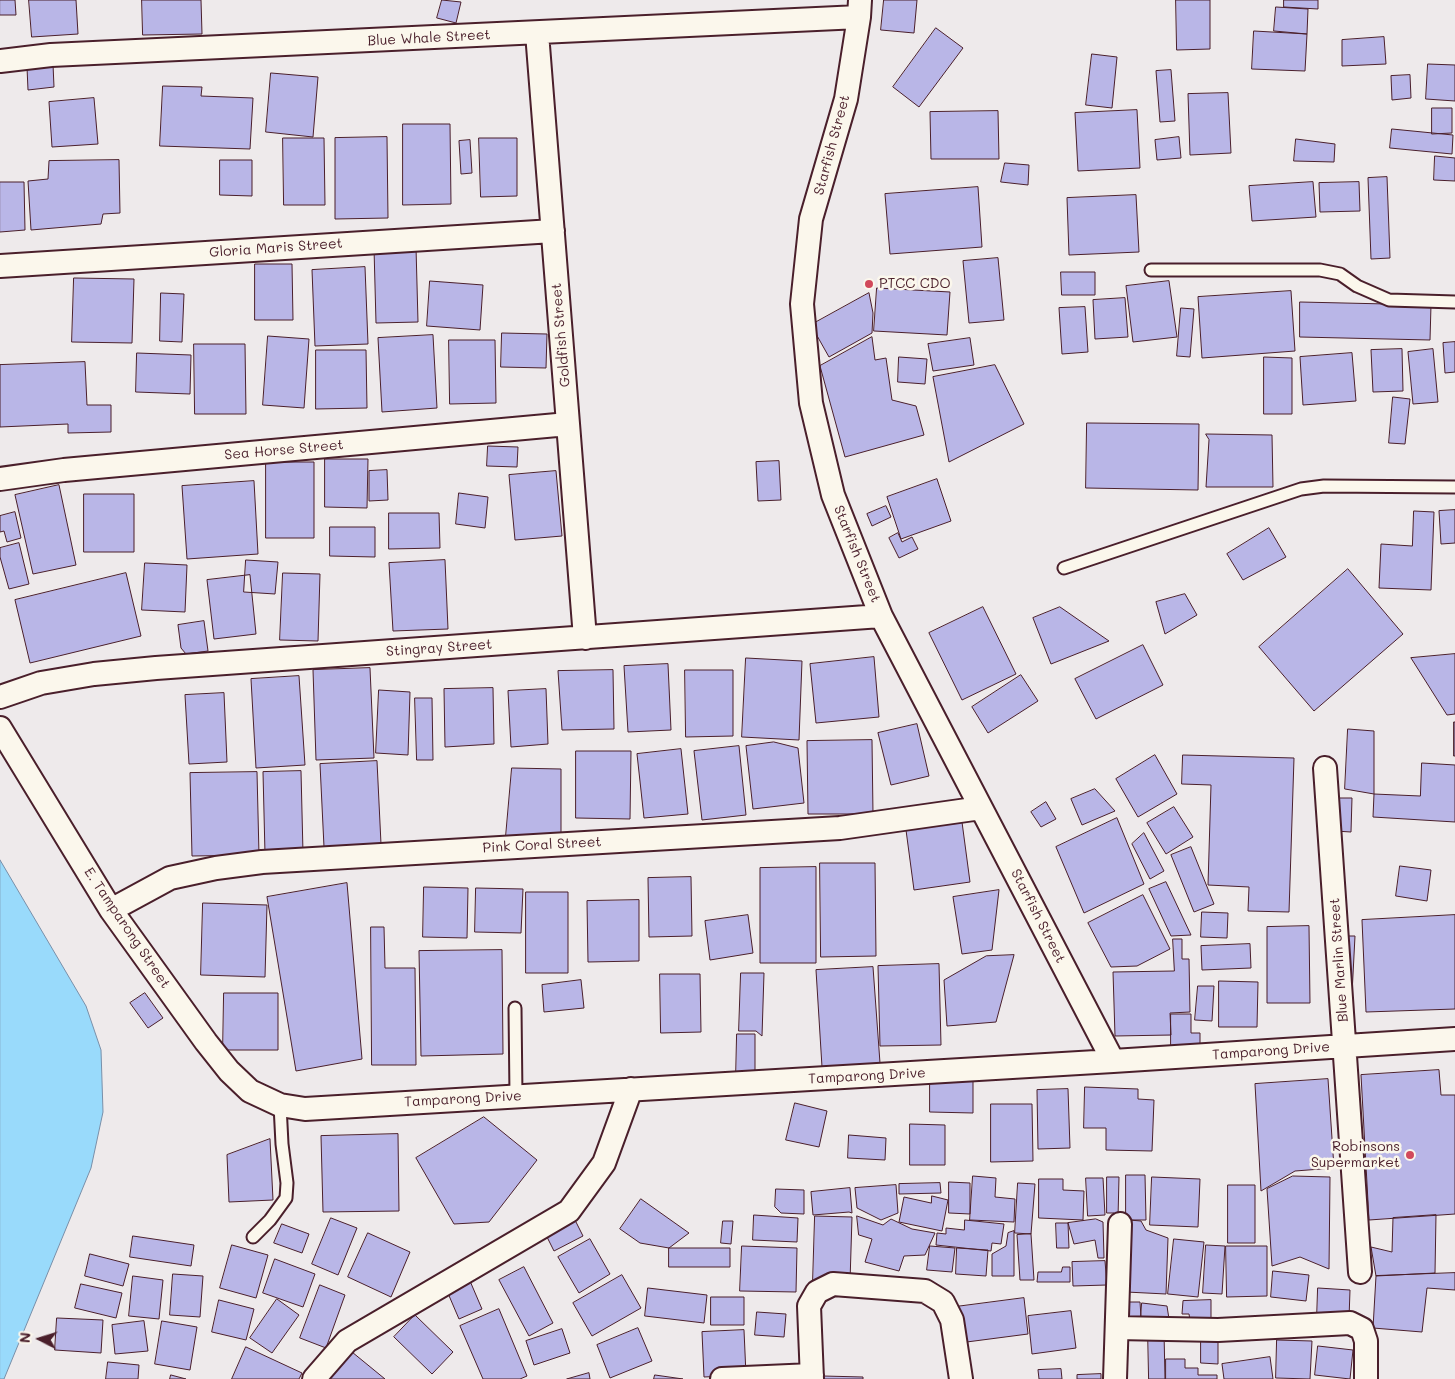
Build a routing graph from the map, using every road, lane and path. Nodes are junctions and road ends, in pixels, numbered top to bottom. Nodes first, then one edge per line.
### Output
1 (859, 8) edge
2 (537, 32) junction
3 (0, 61) edge
4 (552, 231) junction
5 (0, 266) edge
6 (1151, 270) dead end
7 (1455, 302) edge
8 (568, 424) junction
9 (0, 478) edge
10 (1455, 488) edge
11 (1064, 568) dead end
12 (881, 616) junction
13 (585, 638) junction
14 (0, 697) edge
15 (0, 728) edge
16 (1325, 768) dead end
17 (982, 808) junction
18 (111, 910) junction
19 (515, 1008) dead end
20 (1455, 1039) edge
21 (1345, 1046) junction
22 (1113, 1061) junction
23 (631, 1089) junction
24 (516, 1096) junction
25 (280, 1105) junction
26 (1120, 1224) dead end
27 (253, 1238) dead end
28 (1360, 1272) dead end
29 (1117, 1328) junction
30 (812, 1377) edge
31 (314, 1379) edge
32 (722, 1379) edge
33 (961, 1379) edge
34 (1116, 1379) edge
35 (1366, 1379) edge

1 - 2 street, Blue Whale Street
1 - 12 street, Starfish Street
2 - 3 street, Blue Whale Street
2 - 4 street, Goldfish Street
4 - 5 street, Gloria Maris Street
4 - 8 street, Goldfish Street
6 - 7 lane
8 - 9 street, Sea Horse Street
8 - 13 street, Goldfish Street
10 - 11 lane
12 - 13 street, Stingray Street
12 - 17 street, Starfish Street
13 - 14 street, Stingray Street
15 - 18 street, E. Tamparong Street
16 - 21 street, Blue Marlin Street
17 - 18 street, Pink Coral Street
17 - 22 street, Starfish Street
18 - 25 street, E. Tamparong Street
19 - 24 lane
20 - 21 street, Tamparong Drive
21 - 22 street, Tamparong Drive
21 - 28 street, Blue Marlin Street
22 - 23 street, Tamparong Drive
23 - 24 street, Tamparong Drive
23 - 31 street
24 - 25 street, Tamparong Drive
25 - 27 lane
26 - 29 street
29 - 34 street
29 - 35 street
30 - 32 street
30 - 33 street

